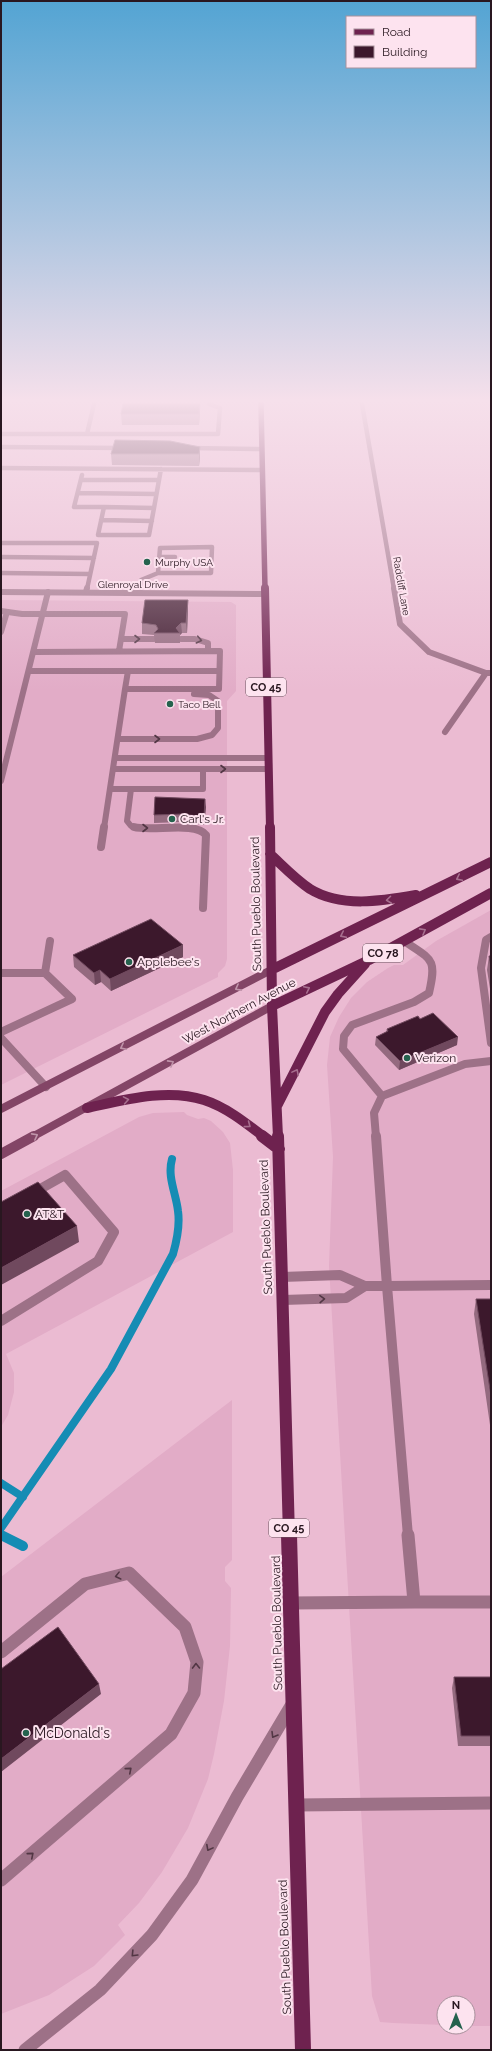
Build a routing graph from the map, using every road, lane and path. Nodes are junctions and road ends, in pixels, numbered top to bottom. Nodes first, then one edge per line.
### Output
1 (76, 500) edge
2 (155, 500) edge
3 (263, 500) edge
4 (379, 500) edge
5 (104, 508) junction
6 (154, 508) junction
7 (101, 520) junction
8 (152, 521) junction
9 (1, 543) edge
10 (175, 556) dead end
11 (160, 557) junction
12 (1, 558) edge
13 (94, 558) junction
14 (159, 564) junction
15 (175, 564) dead end
16 (203, 564) dead end
17 (211, 564) junction
18 (1, 573) edge
19 (158, 573) junction
20 (90, 574) junction
21 (1, 592) edge
22 (48, 592) junction
23 (86, 592) junction
24 (139, 593) junction
25 (265, 594) junction
26 (2, 612) edge
27 (43, 614) junction
28 (3, 620) edge
29 (1, 632) edge
30 (121, 639) junction
31 (154, 639) edge
32 (181, 639) edge
33 (119, 651) junction
34 (208, 651) junction
35 (34, 652) junction
36 (220, 670) junction
37 (29, 671) junction
38 (128, 671) junction
39 (488, 673) edge
40 (125, 692) junction
41 (445, 732) dead end
42 (118, 739) junction
43 (115, 758) junction
44 (268, 758) junction
45 (114, 769) junction
46 (204, 769) junction
47 (268, 769) junction
48 (1, 781) edge
49 (110, 789) junction
50 (131, 789) junction
51 (101, 847) dead end
52 (270, 854) junction
53 (491, 862) edge
54 (428, 893) junction
55 (491, 893) edge
56 (203, 908) dead end
57 (491, 937) edge
58 (50, 941) dead end
59 (404, 941) junction
60 (369, 960) junction
61 (273, 969) junction
62 (1, 973) edge
63 (45, 973) junction
64 (272, 1006) junction
65 (1, 1032) edge
66 (2, 1041) edge
67 (491, 1043) edge
68 (491, 1061) edge
69 (46, 1087) junction
70 (382, 1096) junction
71 (277, 1106) junction
72 (88, 1108) junction
73 (1, 1109) edge
74 (279, 1149) junction
75 (1, 1154) edge
76 (26, 1197) edge
77 (282, 1277) junction
78 (491, 1285) edge
79 (365, 1286) junction
80 (388, 1286) junction
81 (283, 1300) junction
82 (1, 1321) edge
83 (414, 1602) junction
84 (491, 1602) edge
85 (291, 1603) junction
86 (1, 1652) edge
87 (294, 1702) junction
88 (491, 1804) edge
89 (296, 1805) junction
90 (1, 1880) edge
91 (25, 2050) edge
92 (303, 2050) edge

1 - 5 street
2 - 6 street
3 - 25 main road, South Pueblo Boulevard / CO 45
4 - 39 street, Radcliff Lane
5 - 6 street
5 - 7 street
6 - 8 street
7 - 8 street
7 - 8 street
9 - 13 street
10 - 11 street
11 - 14 street
11 - 17 street
12 - 13 street
13 - 20 street
14 - 15 street
14 - 19 street
16 - 17 street
17 - 19 street
18 - 20 street
19 - 24 street
20 - 23 street
21 - 22 street, Glenroyal Drive
22 - 23 street, Glenroyal Drive
22 - 27 street
23 - 24 street, Glenroyal Drive
24 - 25 street, Glenroyal Drive
25 - 44 main road, South Pueblo Boulevard / CO 45
26 - 27 street
26 - 28 street
27 - 30 street
27 - 35 street
28 - 29 street
30 -> 31 street
30 - 33 street
32 -> 34 street
33 - 34 street
33 - 35 street
34 - 36 street
35 - 37 street
36 - 38 street
36 - 40 street
37 - 38 street
37 - 48 street
38 - 40 street
39 - 41 street, Radcliff Lane
40 - 42 street
42 -> 40 street
42 - 43 street
43 - 44 street
43 - 45 street
44 - 47 main road, South Pueblo Boulevard / CO 45
45 - 46 street
45 - 49 street
46 -> 47 street
46 - 50 street
47 - 52 main road, South Pueblo Boulevard / CO 45
49 - 50 street
49 - 51 street
50 -> 56 street
54 -> 52 main road
52 - 61 main road, South Pueblo Boulevard / CO 45
53 -> 54 main road, West Northern Avenue / CO 78
54 -> 61 main road, West Northern Avenue / CO 78
59 -> 55 main road, West Northern Avenue / CO 78
57 - 67 street
58 - 63 street
59 - 60 main road, West Northern Avenue / CO 78
59 - 70 street
64 -> 60 main road, West Northern Avenue / CO 78
71 -> 60 main road
61 - 64 main road, South Pueblo Boulevard / CO 45
61 -> 69 main road, West Northern Avenue / CO 78
62 - 63 street
63 - 65 street
64 - 71 main road, South Pueblo Boulevard / CO 45
72 -> 64 main road, West Northern Avenue / CO 78
66 - 69 street
68 - 70 street
69 - 73 main road, West Northern Avenue / CO 78
70 - 80 street
71 - 74 main road, South Pueblo Boulevard / CO 45
72 -> 74 main road
75 -> 72 main road, West Northern Avenue / CO 78
74 - 77 main road, South Pueblo Boulevard / CO 45
76 - 82 street
77 - 79 street
77 - 81 main road, South Pueblo Boulevard / CO 45
78 - 80 street
79 - 80 street
81 -> 79 street
80 - 83 street
81 - 85 main road, South Pueblo Boulevard / CO 45
83 - 84 street
83 - 85 street
85 - 87 main road, South Pueblo Boulevard / CO 45
90 -> 86 street
87 - 89 main road, South Pueblo Boulevard / CO 45
87 -> 91 street
88 - 89 street
89 - 92 main road, South Pueblo Boulevard / CO 45

